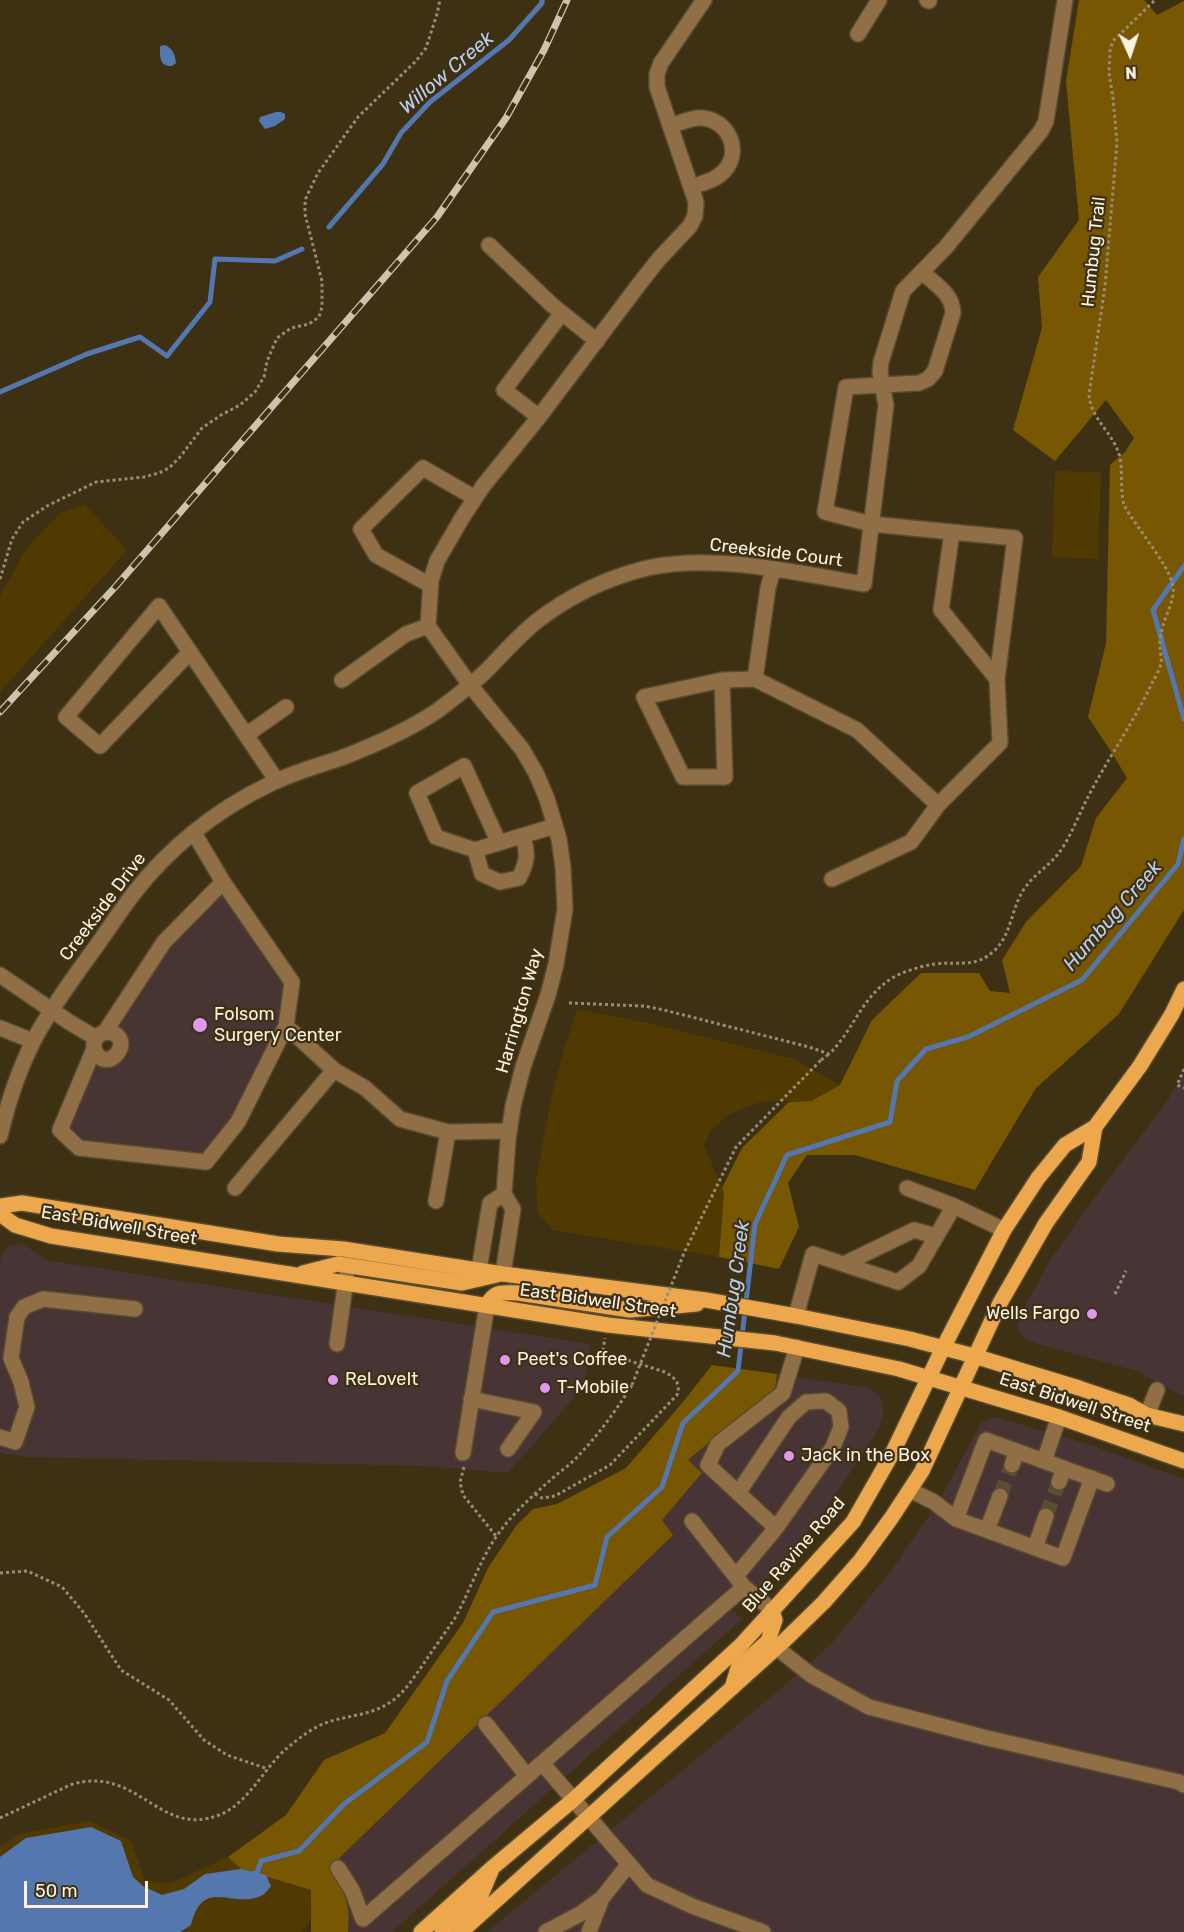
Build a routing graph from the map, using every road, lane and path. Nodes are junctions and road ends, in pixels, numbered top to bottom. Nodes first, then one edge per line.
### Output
1 (440, 0) edge
2 (704, 0) edge
3 (879, 0) edge
4 (1065, 0) edge
5 (1155, 0) edge
6 (858, 34) dead end
7 (670, 126) junction
8 (691, 187) junction
9 (489, 245) dead end
10 (922, 272) junction
11 (562, 313) junction
12 (597, 341) junction
13 (883, 385) junction
14 (539, 417) junction
15 (475, 498) junction
16 (871, 524) junction
17 (951, 532) junction
18 (773, 570) junction
19 (0, 579) edge
20 (430, 585) junction
21 (428, 626) junction
22 (190, 652) junction
23 (755, 679) junction
24 (342, 680) dead end
25 (722, 680) junction
26 (996, 680) junction
27 (470, 685) junction
28 (286, 707) dead end
29 (246, 735) junction
30 (278, 780) junction
31 (938, 805) junction
32 (555, 826) junction
33 (194, 833) junction
34 (522, 836) junction
35 (499, 843) junction
36 (475, 850) junction
37 (832, 879) dead end
38 (223, 882) junction
39 (0, 975) edge
40 (1184, 989) edge
41 (569, 1003) dead end
42 (51, 1010) junction
43 (286, 1026) junction
44 (0, 1028) edge
45 (98, 1040) junction
46 (33, 1041) junction
47 (829, 1054) junction
48 (1184, 1069) edge
49 (334, 1070) junction
50 (1184, 1088) edge
51 (1095, 1127) junction
52 (509, 1131) junction
53 (448, 1132) junction
54 (0, 1136) edge
55 (235, 1188) dead end
56 (907, 1188) dead end
57 (504, 1194) junction
58 (436, 1201) dead end
59 (0, 1206) edge
60 (954, 1206) junction
61 (0, 1214) edge
62 (1004, 1230) junction
63 (936, 1236) junction
64 (844, 1264) junction
65 (348, 1265) junction
66 (479, 1270) junction
67 (1126, 1271) dead end
68 (503, 1274) junction
69 (294, 1275) junction
70 (345, 1283) junction
71 (1116, 1294) dead end
72 (715, 1302) junction
73 (487, 1305) junction
74 (135, 1309) dead end
75 (792, 1315) junction
76 (608, 1325) junction
77 (337, 1344) dead end
78 (797, 1347) junction
79 (943, 1348) junction
80 (974, 1356) junction
81 (929, 1379) junction
82 (961, 1388) junction
83 (1157, 1390) dead end
84 (471, 1399) junction
85 (1147, 1415) junction
86 (1059, 1418) junction
87 (1184, 1424) edge
88 (0, 1437) edge
89 (1144, 1446) junction
90 (508, 1449) dead end
91 (1184, 1450) edge
92 (463, 1453) joint
93 (1044, 1461) junction
94 (1184, 1461) edge
95 (1092, 1478) junction
96 (1107, 1484) dead end
97 (910, 1490) junction
98 (738, 1493) junction
99 (535, 1494) junction
100 (1000, 1496) tunnel mouth
101 (1046, 1516) tunnel mouth
102 (956, 1519) junction
103 (692, 1521) dead end
104 (776, 1528) junction
105 (987, 1530) junction
106 (496, 1536) junction
107 (1035, 1548) junction
108 (0, 1573) edge
109 (740, 1582) junction
110 (772, 1610) junction
111 (777, 1648) junction
112 (732, 1688) junction
113 (486, 1724) dead end
114 (542, 1763) junction
115 (268, 1769) junction
116 (527, 1776) junction
117 (1182, 1779) edge
118 (573, 1800) junction
119 (589, 1817) junction
120 (0, 1818) edge
121 (629, 1864) junction
122 (338, 1868) dead end
123 (492, 1868) junction
124 (602, 1898) junction
125 (365, 1925) edge
126 (421, 1932) edge
127 (442, 1932) edge
128 (461, 1932) edge
129 (546, 1932) edge
130 (589, 1932) edge
131 (763, 1932) edge

1 - 19 path
2 - 7 street
3 - 6 street
4 - 10 street
5 - 47 path, Humbug Trail
7 - 8 street
7 - 8 street
8 - 12 street
9 - 11 street
10 - 13 street
10 - 13 street
11 - 12 street
11 - 14 street
12 - 14 street
13 - 16 street
13 - 16 street
14 - 15 street
15 - 20 street
15 - 20 street
16 - 17 street
16 - 18 street, Creekside Court
17 - 26 street
17 - 26 street
18 - 23 street
18 - 27 street, Creekside Court
20 - 21 street
21 - 24 street
21 - 27 street, Harrington Way
22 - 22 street
22 - 29 street
23 - 25 street
23 - 31 street
25 - 25 street
26 - 31 street
27 - 30 street, Creekside Drive
27 - 32 street, Harrington Way
28 - 29 street
29 - 30 street
30 - 33 street, Creekside Drive
31 - 37 street
32 - 34 street
32 - 52 street, Harrington Way
33 - 38 street
33 - 42 street, Creekside Drive
34 - 35 street
34 - 36 street
35 - 36 street
35 - 36 street
38 - 43 street
38 - 45 street
39 - 42 street
40 - 51 main road, Blue Ravine Road
41 - 47 path
42 - 45 street
42 - 46 street, Creekside Drive
43 - 45 street
43 - 49 street
44 - 46 street
46 - 54 street, Creekside Drive
47 - 99 path, Humbug Trail, bridge
48 - 50 path
49 - 53 street
49 - 55 street
51 - 62 main road, Blue Ravine Road
51 - 80 main road, Blue Ravine Road
52 - 53 street
52 - 57 street, Harrington Way
53 - 58 street
56 - 60 street
57 - 66 street
57 - 68 street, Harrington Way
59 - 66 main road, East Bidwell Street
60 - 62 street
60 - 63 street
61 - 69 main road, East Bidwell Street
62 - 79 main road, Blue Ravine Road
63 - 64 street
63 - 64 street
64 - 75 street
65 - 68 main road
65 - 69 main road
65 - 70 street
66 - 68 main road, East Bidwell Street
67 - 71 path
68 - 72 main road, East Bidwell Street
69 - 70 main road, East Bidwell Street
70 - 73 main road, East Bidwell Street
70 - 77 street
72 - 73 main road
72 - 75 main road, East Bidwell Street
73 - 76 main road, East Bidwell Street
73 - 84 street
74 - 88 street
75 - 79 main road, East Bidwell Street
76 - 78 main road, East Bidwell Street
76 - 99 path
78 - 81 main road, East Bidwell Street
78 - 98 street
79 - 80 main road, East Bidwell Street
79 - 81 main road, Blue Ravine Road
80 - 82 main road, Blue Ravine Road
80 - 85 main road, East Bidwell Street
81 - 82 main road, East Bidwell Street
81 - 110 main road, Blue Ravine Road
82 - 86 main road, East Bidwell Street
82 - 97 main road, Blue Ravine Road
83 - 85 street
84 - 90 street
84 - 92 street
85 - 87 main road, East Bidwell Street
86 - 89 main road, East Bidwell Street
86 - 93 street
89 - 91 main road
89 - 94 main road, East Bidwell Street
92 - 106 path
93 - 95 street
93 - 102 street
95 - 96 street
95 - 107 street
97 - 102 street
97 - 111 main road, Blue Ravine Road
98 - 104 street
98 - 104 street
99 - 106 path, Humbug Trail
100 - 105 street
101 - 107 street
102 - 105 street
103 - 109 street
104 - 109 street
105 - 107 street
106 - 115 path, Humbug Trail
108 - 115 path
109 - 110 street
109 - 114 street
110 - 112 main road
110 - 118 main road, Blue Ravine Road
111 - 112 main road, Blue Ravine Road
111 - 117 street
112 - 119 main road, Blue Ravine Road
113 - 116 street
114 - 116 street
114 - 118 street
115 - 120 path, Humbug Trail
116 - 125 street
118 - 119 street
118 - 123 main road, Blue Ravine Road
119 - 121 street
119 - 128 main road, Blue Ravine Road
121 - 124 street
121 - 131 street
122 - 125 street
123 - 126 main road, Blue Ravine Road
123 - 127 main road
124 - 129 street
124 - 130 street

